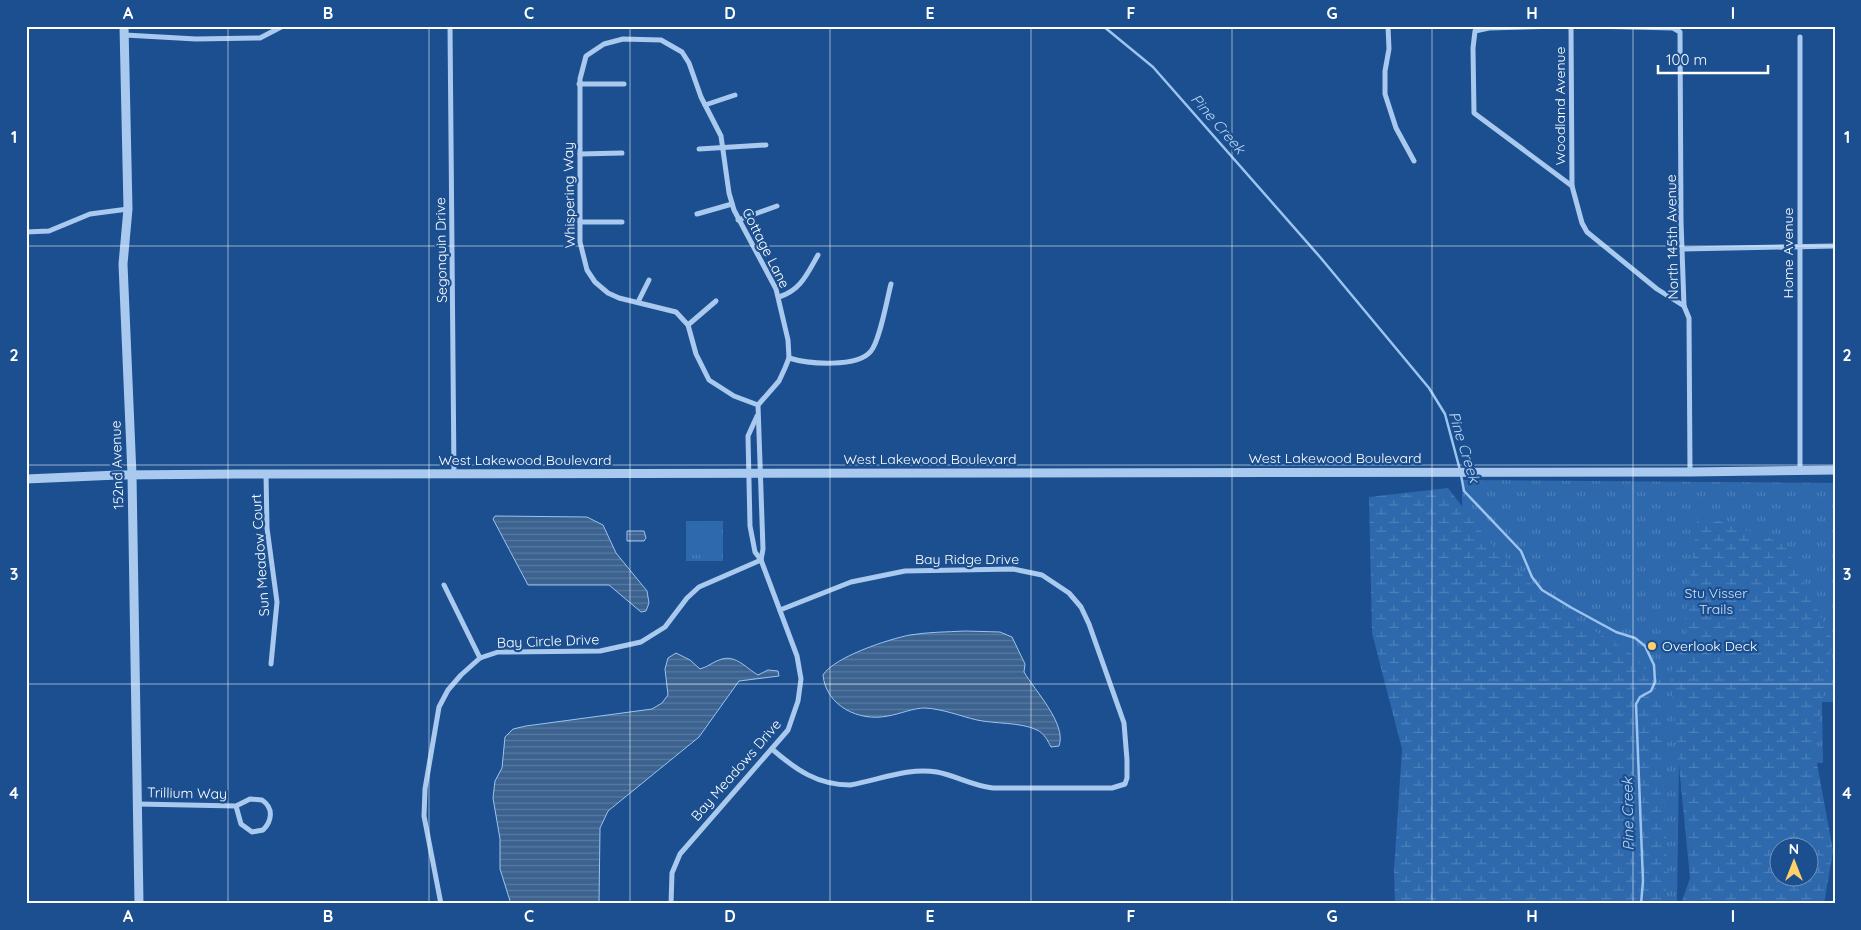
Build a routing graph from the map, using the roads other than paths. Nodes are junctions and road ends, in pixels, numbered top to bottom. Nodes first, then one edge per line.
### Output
1 (283, 26) edge
2 (450, 26) edge
3 (1388, 26) edge
4 (1559, 26) edge
5 (1571, 26) edge
6 (1590, 26) edge
7 (125, 31) edge
8 (1800, 37) dead end
9 (633, 38) joint
10 (580, 84) junction
11 (624, 84) dead end
12 (736, 95) dead end
13 (705, 104) junction
14 (766, 145) dead end
15 (724, 148) junction
16 (699, 149) dead end
17 (622, 152) dead end
18 (580, 154) junction
19 (1414, 161) dead end
20 (1572, 186) junction
21 (732, 204) junction
22 (777, 206) dead end
23 (128, 208) junction
24 (696, 214) dead end
25 (738, 220) junction
26 (580, 222) junction
27 (622, 222) dead end
28 (26, 232) edge
29 (1799, 246) junction
30 (1835, 246) edge
31 (1683, 249) junction
32 (818, 254) dead end
33 (649, 280) dead end
34 (891, 284) dead end
35 (779, 297) junction
36 (716, 300) dead end
37 (638, 302) junction
38 (1684, 306) junction
39 (688, 325) junction
40 (789, 358) junction
41 (758, 405) junction
42 (757, 416) junction
43 (1800, 470) junction
44 (1835, 470) edge
45 (1690, 472) junction
46 (266, 474) junction
47 (454, 474) junction
48 (749, 474) junction
49 (760, 474) junction
50 (132, 475) junction
51 (26, 479) edge
52 (761, 560) junction
53 (444, 585) dead end
54 (780, 610) junction
55 (480, 658) junction
56 (272, 664) dead end
57 (772, 750) junction
58 (138, 804) junction
59 (236, 806) junction
60 (139, 904) edge
61 (441, 904) edge
62 (671, 904) edge

1 - 7 street
2 - 47 street, Segonquin Drive
3 - 19 street
4 - 20 street
5 - 20 street, Woodland Avenue
6 - 31 street, North 145th Avenue
7 - 23 street, 152nd Avenue
8 - 29 street, Home Avenue
9 - 10 street, Whispering Way
9 - 13 street, Cottage Lane
10 - 11 street
10 - 18 street, Whispering Way
12 - 13 street
13 - 15 street, Cottage Lane
14 - 15 street
15 - 16 street
15 - 21 street, Cottage Lane
17 - 18 street
18 - 26 street, Whispering Way
20 - 38 street, Woodland Avenue
21 - 24 street
21 - 25 street, Cottage Lane
22 - 25 street
23 - 28 street
23 - 50 street, 152nd Avenue
25 - 35 street, Cottage Lane
26 - 27 street
26 - 37 street, Whispering Way
29 - 30 street
29 - 31 street
29 - 43 street, Home Avenue
31 - 38 street, North 145th Avenue
32 - 35 street
33 - 37 street
34 - 40 street
35 - 40 street, Cottage Lane
36 - 39 street
37 - 39 street, Whispering Way
38 - 45 street, North 145th Avenue
39 - 41 street
40 - 41 street, Cottage Lane
41 - 42 street
42 - 48 street
42 - 49 street
43 - 44 street, West Lakewood Boulevard
43 - 45 street, West Lakewood Boulevard
45 - 49 street, West Lakewood Boulevard
46 - 47 street, West Lakewood Boulevard
46 - 50 street, West Lakewood Boulevard
46 - 56 street, Sun Meadow Court
47 - 48 street, West Lakewood Boulevard
48 - 49 street, West Lakewood Boulevard
48 - 52 street, Bay Meadows Drive
49 - 52 street, Bay Meadows Drive
50 - 51 street, West Lakewood Boulevard
50 - 58 street, 152nd Avenue
52 - 54 street, Bay Meadows Drive
52 - 55 street, Bay Circle Drive
53 - 55 street
54 - 57 street, Bay Meadows Drive
54 - 57 street, Bay Ridge Drive
55 - 61 street, Bay Circle Drive
57 - 62 street, Bay Meadows Drive
58 - 59 street, Trillium Way
58 - 60 street, 152nd Avenue
59 - 59 street, Trillium Way

